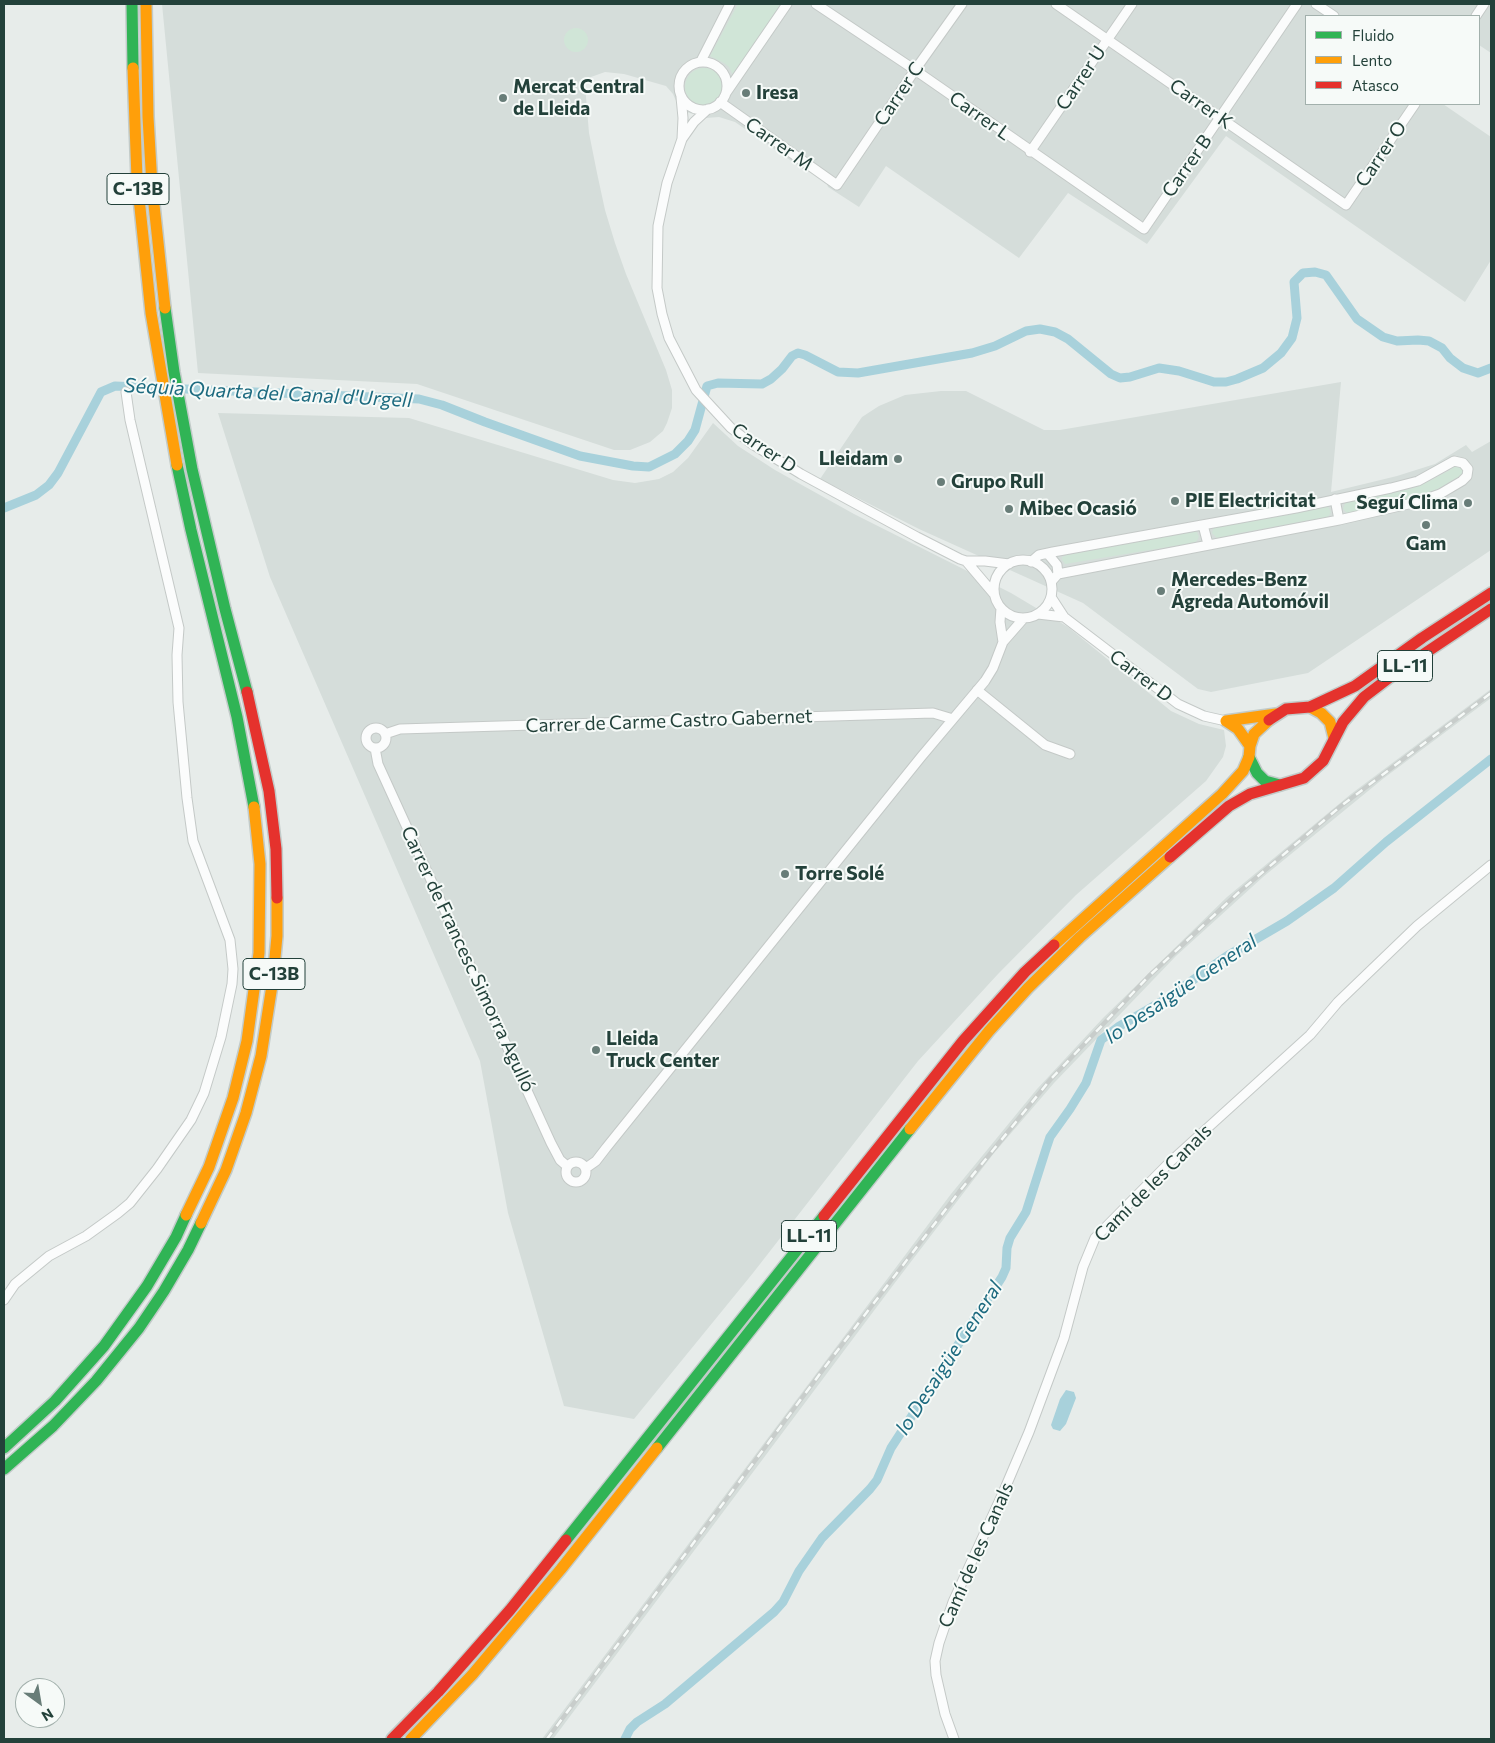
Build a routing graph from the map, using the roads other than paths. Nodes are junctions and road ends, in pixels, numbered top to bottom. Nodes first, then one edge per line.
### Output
1 (132, 4) edge
2 (146, 4) edge
3 (730, 4) edge
4 (787, 4) edge
5 (816, 4) edge
6 (962, 4) edge
7 (1056, 4) edge
8 (1132, 4) edge
9 (1297, 4) edge
10 (1316, 4) edge
11 (1484, 4) edge
12 (1332, 15) edge
13 (1477, 15) edge
14 (1107, 39) junction
15 (701, 61) junction
16 (915, 70) junction
17 (726, 93) junction
18 (681, 97) junction
19 (720, 102) junction
20 (1414, 105) edge
21 (708, 109) junction
22 (1220, 118) junction
23 (682, 140) junction
24 (1030, 152) junction
25 (837, 185) joint
26 (1346, 205) joint
27 (1144, 229) joint
28 (126, 392) dead end
29 (1335, 499) junction
30 (1339, 520) junction
31 (1203, 525) junction
32 (1208, 544) junction
33 (1048, 554) junction
34 (966, 561) junction
35 (1031, 562) junction
36 (1009, 564) junction
37 (1058, 574) junction
38 (1051, 582) junction
39 (1491, 593) edge
40 (994, 594) junction
41 (1051, 597) junction
42 (1001, 608) junction
43 (1491, 609) edge
44 (1038, 614) junction
45 (1064, 617) junction
46 (1024, 618) junction
47 (1003, 642) junction
48 (977, 690) junction
49 (1310, 707) junction
50 (1276, 714) junction
51 (954, 719) junction
52 (1226, 721) junction
53 (385, 734) junction
54 (1334, 738) junction
55 (375, 748) junction
56 (1250, 751) junction
57 (1070, 754) dead end
58 (1280, 785) junction
59 (1491, 865) edge
60 (567, 1166) junction
61 (586, 1168) junction
62 (4, 1300) edge
63 (4, 1448) edge
64 (4, 1469) edge
65 (392, 1739) edge
66 (411, 1739) edge
67 (954, 1739) edge

1 - 63 highway, C-13B
2 - 64 highway, C-13B
3 - 15 street
4 - 17 street
5 - 16 street, Carrer L
6 - 16 street, Carrer C
7 - 14 street, Carrer K
8 - 14 street, Carrer U
9 - 22 street, Carrer B
10 - 12 street
11 - 13 street
14 - 22 street, Carrer K
14 - 24 street, Carrer U
15 - 17 street
15 - 18 street
16 - 24 street, Carrer L
16 - 25 street, Carrer C
17 - 19 street
18 - 21 street
18 - 23 street, Carrer D
19 - 21 street
19 - 25 street, Carrer M
20 - 26 street, Carrer O
21 - 23 street, Carrer D
22 - 26 street, Carrer K
22 - 27 street, Carrer B
23 - 34 street, Carrer D
24 - 27 street, Carrer L
28 - 62 street
29 - 30 street
29 - 30 street
29 - 31 street
30 - 32 street
31 - 32 street
31 - 33 street
32 - 37 street
33 - 35 street
33 - 37 street
34 - 36 street, Carrer D
34 - 40 street, Carrer D
35 - 36 street
35 - 38 street
36 - 40 street
37 - 38 street
38 - 41 street
39 - 49 highway, LL-11
40 - 42 street
41 - 44 street
41 - 45 street, Carrer D
42 - 46 street
42 - 47 street
43 - 54 highway, LL-11
44 - 45 street
44 - 46 street
45 - 52 street, Carrer D
46 - 47 street
47 - 48 street
48 - 51 street
48 - 57 street
49 - 50 highway, LL-11
49 - 54 highway
50 - 52 highway
50 - 56 highway, LL-11
51 - 53 street, Carrer de Carme Castro Gabernet
51 - 61 street
52 - 56 highway
53 - 55 street
53 - 55 street
54 - 58 highway, LL-11
55 - 60 street, Carrer de Francesc Simorra Agulló
56 - 58 highway
56 - 65 highway, LL-11
58 - 66 highway, LL-11
59 - 67 street, Camí de les Canals
60 - 61 street
60 - 61 street

